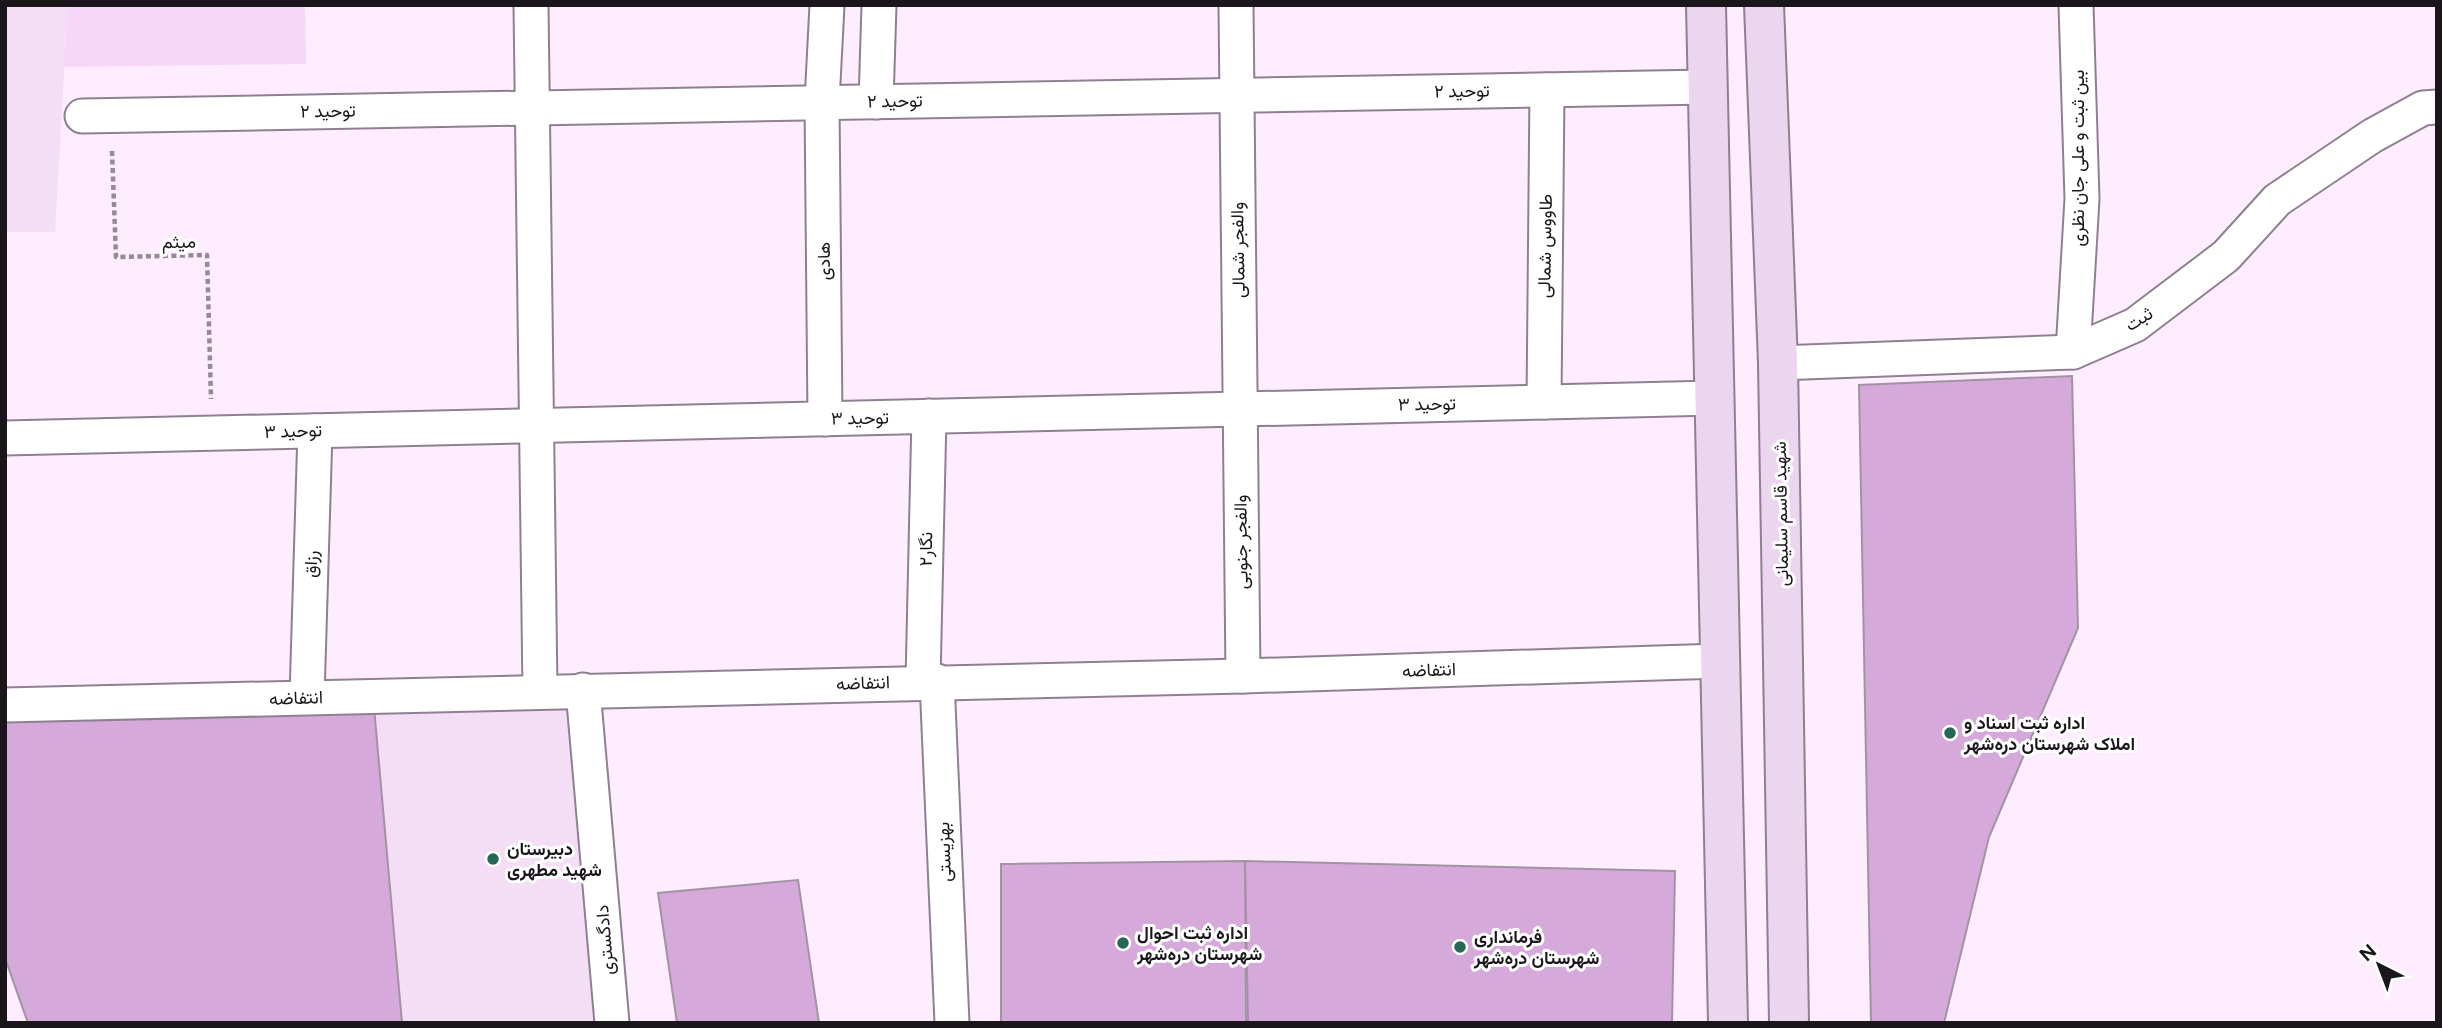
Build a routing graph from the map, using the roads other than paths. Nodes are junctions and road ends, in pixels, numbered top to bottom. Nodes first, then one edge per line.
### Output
1 (531, 5) edge
2 (827, 5) edge
3 (880, 5) edge
4 (1236, 5) edge
5 (1706, 5) edge
6 (1764, 5) edge
7 (2076, 5) edge
8 (1707, 87) junction
9 (1547, 90) junction
10 (1237, 93) junction
11 (876, 102) junction
12 (822, 103) junction
13 (2437, 107) edge
14 (533, 108) junction
15 (97, 116) road end
16 (2073, 352) junction
17 (1778, 363) junction
18 (1715, 398) junction
19 (1544, 402) junction
20 (1240, 408) junction
21 (929, 416) junction
22 (825, 419) junction
23 (537, 425) junction
24 (315, 430) junction
25 (5, 438) edge
26 (1720, 660) junction
27 (1243, 676) junction
28 (930, 681) junction
29 (583, 690) junction
30 (540, 691) junction
31 (307, 698) junction
32 (5, 705) edge
33 (612, 1023) edge
34 (952, 1023) edge
35 (1728, 1023) edge
36 (1789, 1023) edge

1 - 14 street
2 - 12 street, هادی
3 - 11 street
4 - 10 street, والفجر شمالی
5 - 8 main road
6 - 17 main road, شهید قاسم سلیمانی
7 - 16 street, بین ثبت و علی جان نظری
8 - 9 street, توحید ۲
8 - 18 main road
9 - 10 street, توحید ۲
9 - 19 street, طاووس شمالی
10 - 11 street, توحید ۲
10 - 20 street, والفجر شمالی
11 - 12 street, توحید ۲
12 - 14 street, توحید ۲
12 - 22 street, هادی
13 - 16 street, ثبت
14 - 15 street, توحید ۲
14 - 23 street
16 - 17 street, ثبت
17 - 36 main road, شهید قاسم سلیمانی
18 - 19 street, توحید ۳
18 - 26 main road
19 - 20 street, توحید ۳
20 - 21 street, توحید ۳
20 - 27 street, والفجر جنوبی
21 - 22 street, توحید ۳
21 - 28 street, نگار۲
22 - 23 street, توحید ۳
23 - 24 street, توحید ۳
23 - 30 street
24 - 25 street, توحید ۳
24 - 31 street, رزاق
26 - 27 street, انتفاضه
26 - 35 main road
27 - 28 street, انتفاضه
28 - 29 street, انتفاضه
28 - 34 street, بهزیستی
29 - 30 street, انتفاضه
29 - 33 street, دادگستری
30 - 31 street, انتفاضه
31 - 32 street, انتفاضه

